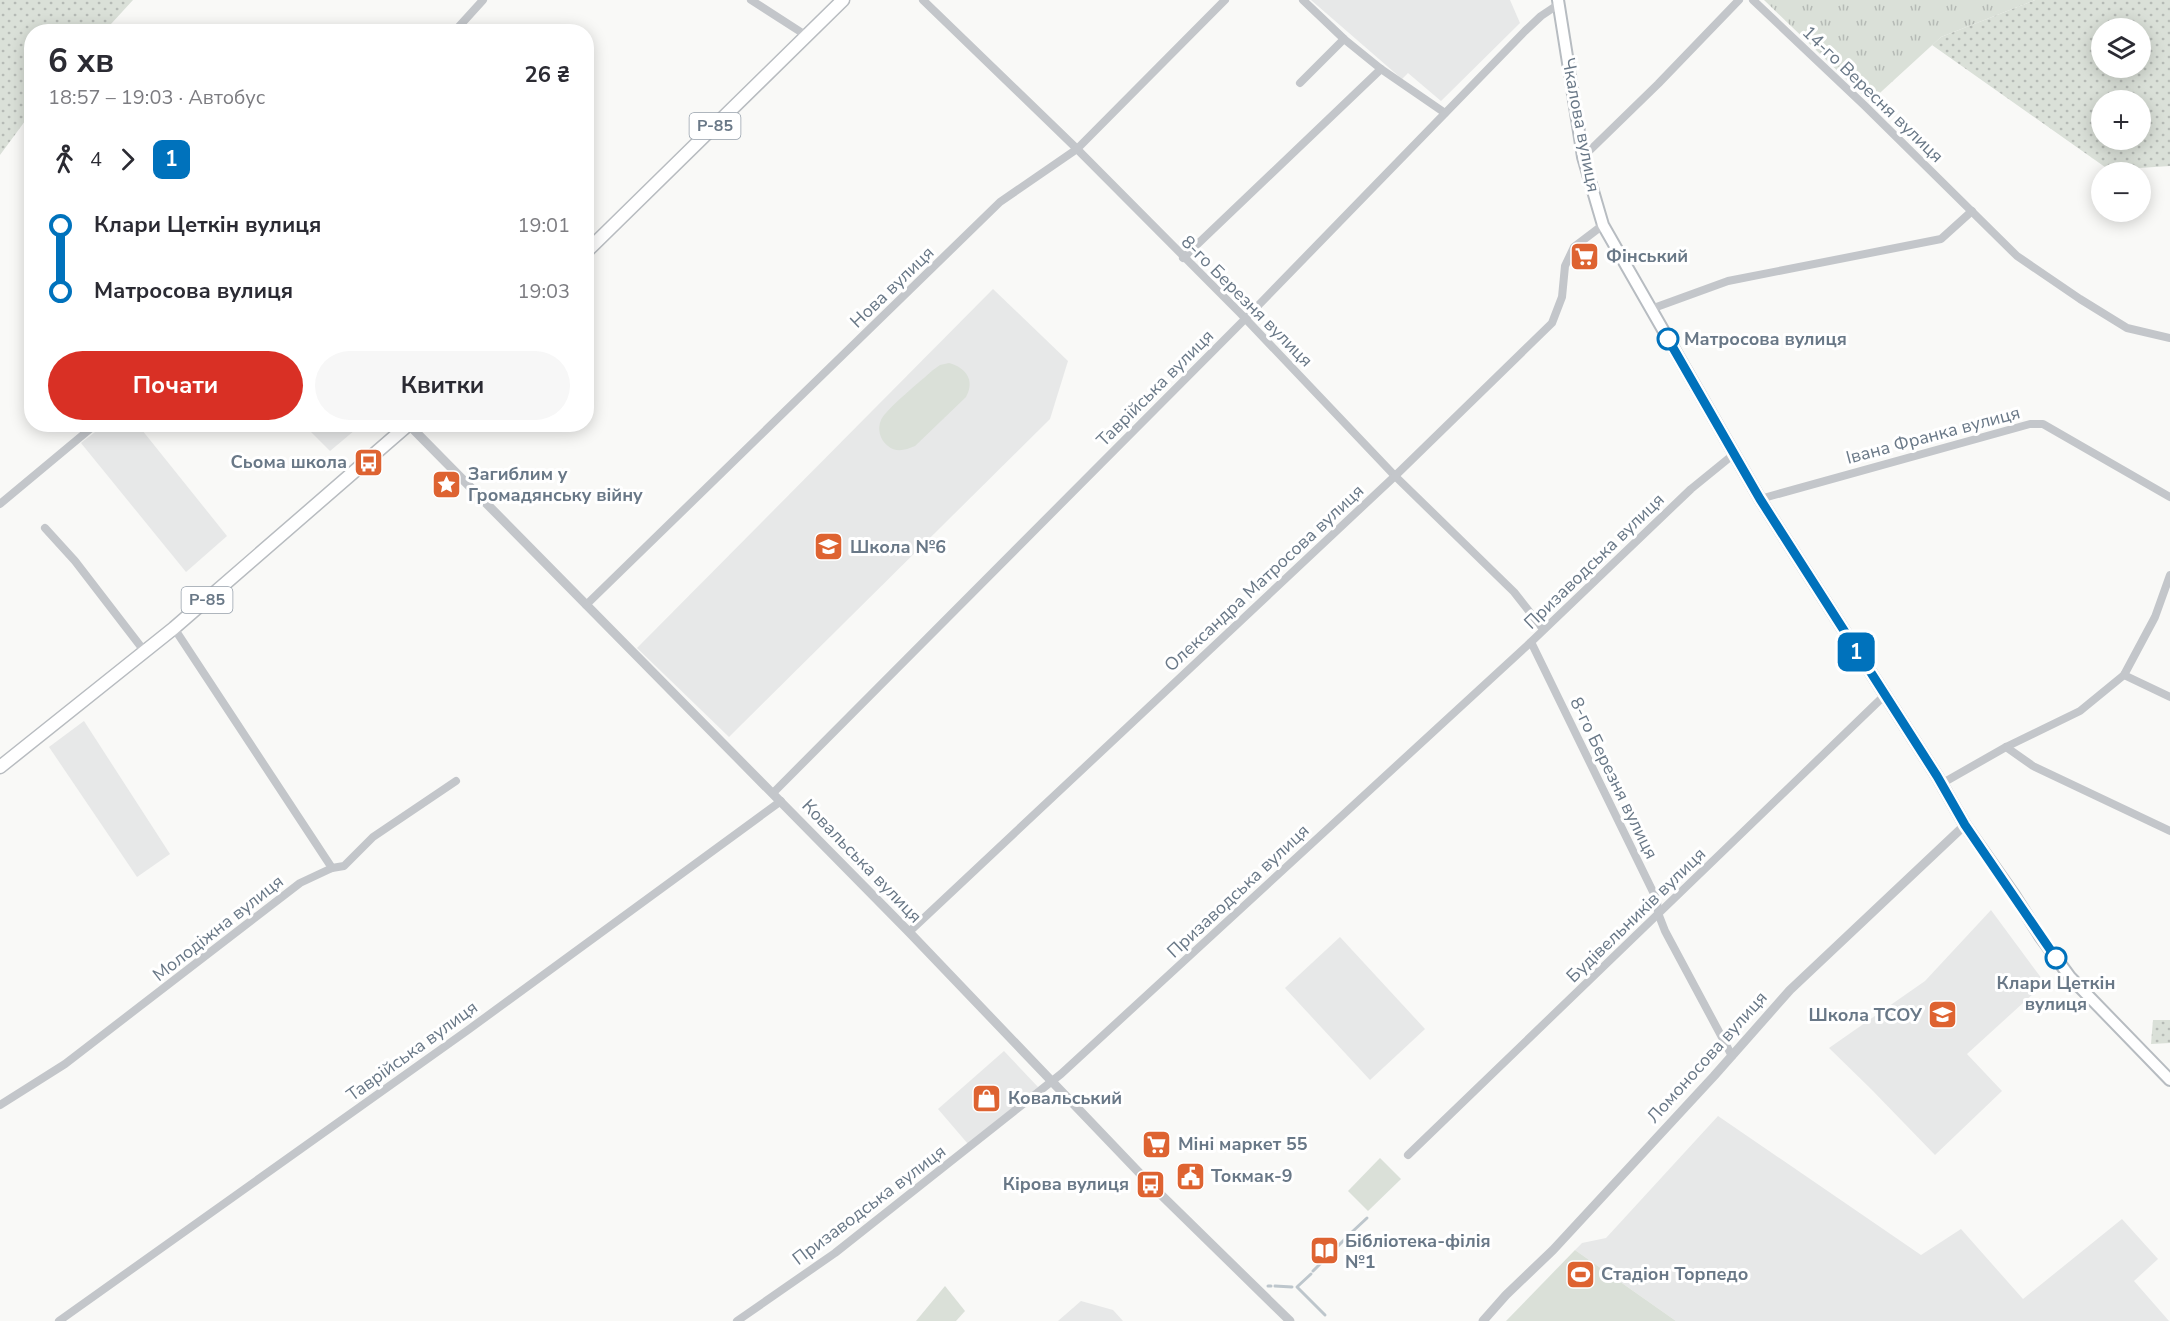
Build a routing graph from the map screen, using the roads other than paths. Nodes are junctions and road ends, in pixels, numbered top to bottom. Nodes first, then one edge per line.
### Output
1 (483, 0) edge
2 (751, 0) edge
3 (843, 0) edge
4 (923, 0) edge
5 (1225, 0) edge
6 (1303, 0) edge
7 (1739, 0) edge
8 (1753, 0) edge
9 (1558, 2) edge
10 (461, 24) edge
11 (807, 36) junction
12 (1344, 39) junction
13 (1381, 69) junction
14 (1300, 83) dead end
15 (1445, 113) junction
16 (1077, 149) junction
17 (1583, 157) junction
18 (1972, 211) junction
19 (1604, 225) junction
20 (594, 244) edge
21 (1184, 258) junction
22 (1651, 309) junction
23 (1246, 318) junction
24 (2170, 338) edge
25 (86, 432) edge
26 (401, 432) edge
27 (416, 432) edge
28 (1734, 454) junction
29 (1395, 476) junction
30 (2170, 497) edge
31 (1760, 499) junction
32 (0, 504) edge
33 (45, 528) dead end
34 (2170, 575) edge
35 (586, 605) junction
36 (174, 628) junction
37 (1543, 629) junction
38 (1531, 642) junction
39 (145, 652) junction
40 (2124, 675) junction
41 (1884, 696) junction
42 (2170, 698) edge
43 (2006, 747) junction
44 (0, 767) edge
45 (456, 782) dead end
46 (1941, 784) junction
47 (772, 793) junction
48 (781, 801) junction
49 (1965, 825) junction
50 (2170, 831) edge
51 (332, 868) junction
52 (1658, 913) junction
53 (909, 932) junction
54 (1732, 1056) junction
55 (2170, 1079) edge
56 (1053, 1081) junction
57 (0, 1105) edge
58 (1408, 1155) dead end
59 (59, 1321) edge
60 (738, 1321) edge
61 (1290, 1321) edge
62 (1483, 1321) edge

1 - 10 street
2 - 11 street
3 - 11 main road, Р-85
4 - 16 street, 8-го Березня вулиця
5 - 16 street, Нова вулиця
6 - 12 street
7 - 17 street
8 - 18 street, 14-го Вересня вулиця
9 - 15 street, Таврійська вулиця
9 - 17 main road, Чкалова вулиця
11 - 20 main road, Р-85
12 - 13 street
12 - 14 street
13 - 15 street
13 - 21 street
15 - 23 street, Таврійська вулиця
16 - 21 street, 8-го Березня вулиця
16 - 35 street, Нова вулиця
17 - 19 main road, Чкалова вулиця
18 - 22 street
18 - 24 street, 14-го Вересня вулиця
19 - 22 main road, Чкалова вулиця
19 - 29 street, Олександра Матросова вулиця
21 - 23 street, 8-го Березня вулиця
22 - 28 main road, Чкалова вулиця
23 - 29 street, 8-го Березня вулиця
23 - 47 street, Таврійська вулиця
25 - 32 street
26 - 36 main road, Р-85
27 - 35 street, Ковальська вулиця
28 - 31 main road, Чкалова вулиця
28 - 37 street, Призаводська вулиця
29 - 37 street, 8-го Березня вулиця
29 - 53 street, Олександра Матросова вулиця
30 - 31 street, Івана Франка вулиця
31 - 41 main road, Чкалова вулиця
33 - 39 street
34 - 40 street
35 - 47 street, Ковальська вулиця
36 - 39 main road, Р-85
36 - 51 street
37 - 38 street, Призаводська вулиця
38 - 52 street, 8-го Березня вулиця
38 - 56 street, Призаводська вулиця
39 - 44 main road, Р-85
40 - 42 street
40 - 43 street
41 - 46 main road, Чкалова вулиця
41 - 52 street, Будівельників вулиця
43 - 46 street
43 - 50 street
45 - 51 street, Молодіжна вулиця
46 - 49 main road, Чкалова вулиця
47 - 48 street, Ковальська вулиця
48 - 53 street, Ковальська вулиця
48 - 59 street, Таврійська вулиця
49 - 54 street, Ломоносова вулиця
49 - 55 main road, Чкалова вулиця
51 - 57 street, Молодіжна вулиця
52 - 54 street, 8-го Березня вулиця
52 - 58 street, Будівельників вулиця
53 - 56 street, Ковальська вулиця
54 - 62 street, Ломоносова вулиця
56 - 60 street, Призаводська вулиця
56 - 61 street, Ковальська вулиця

